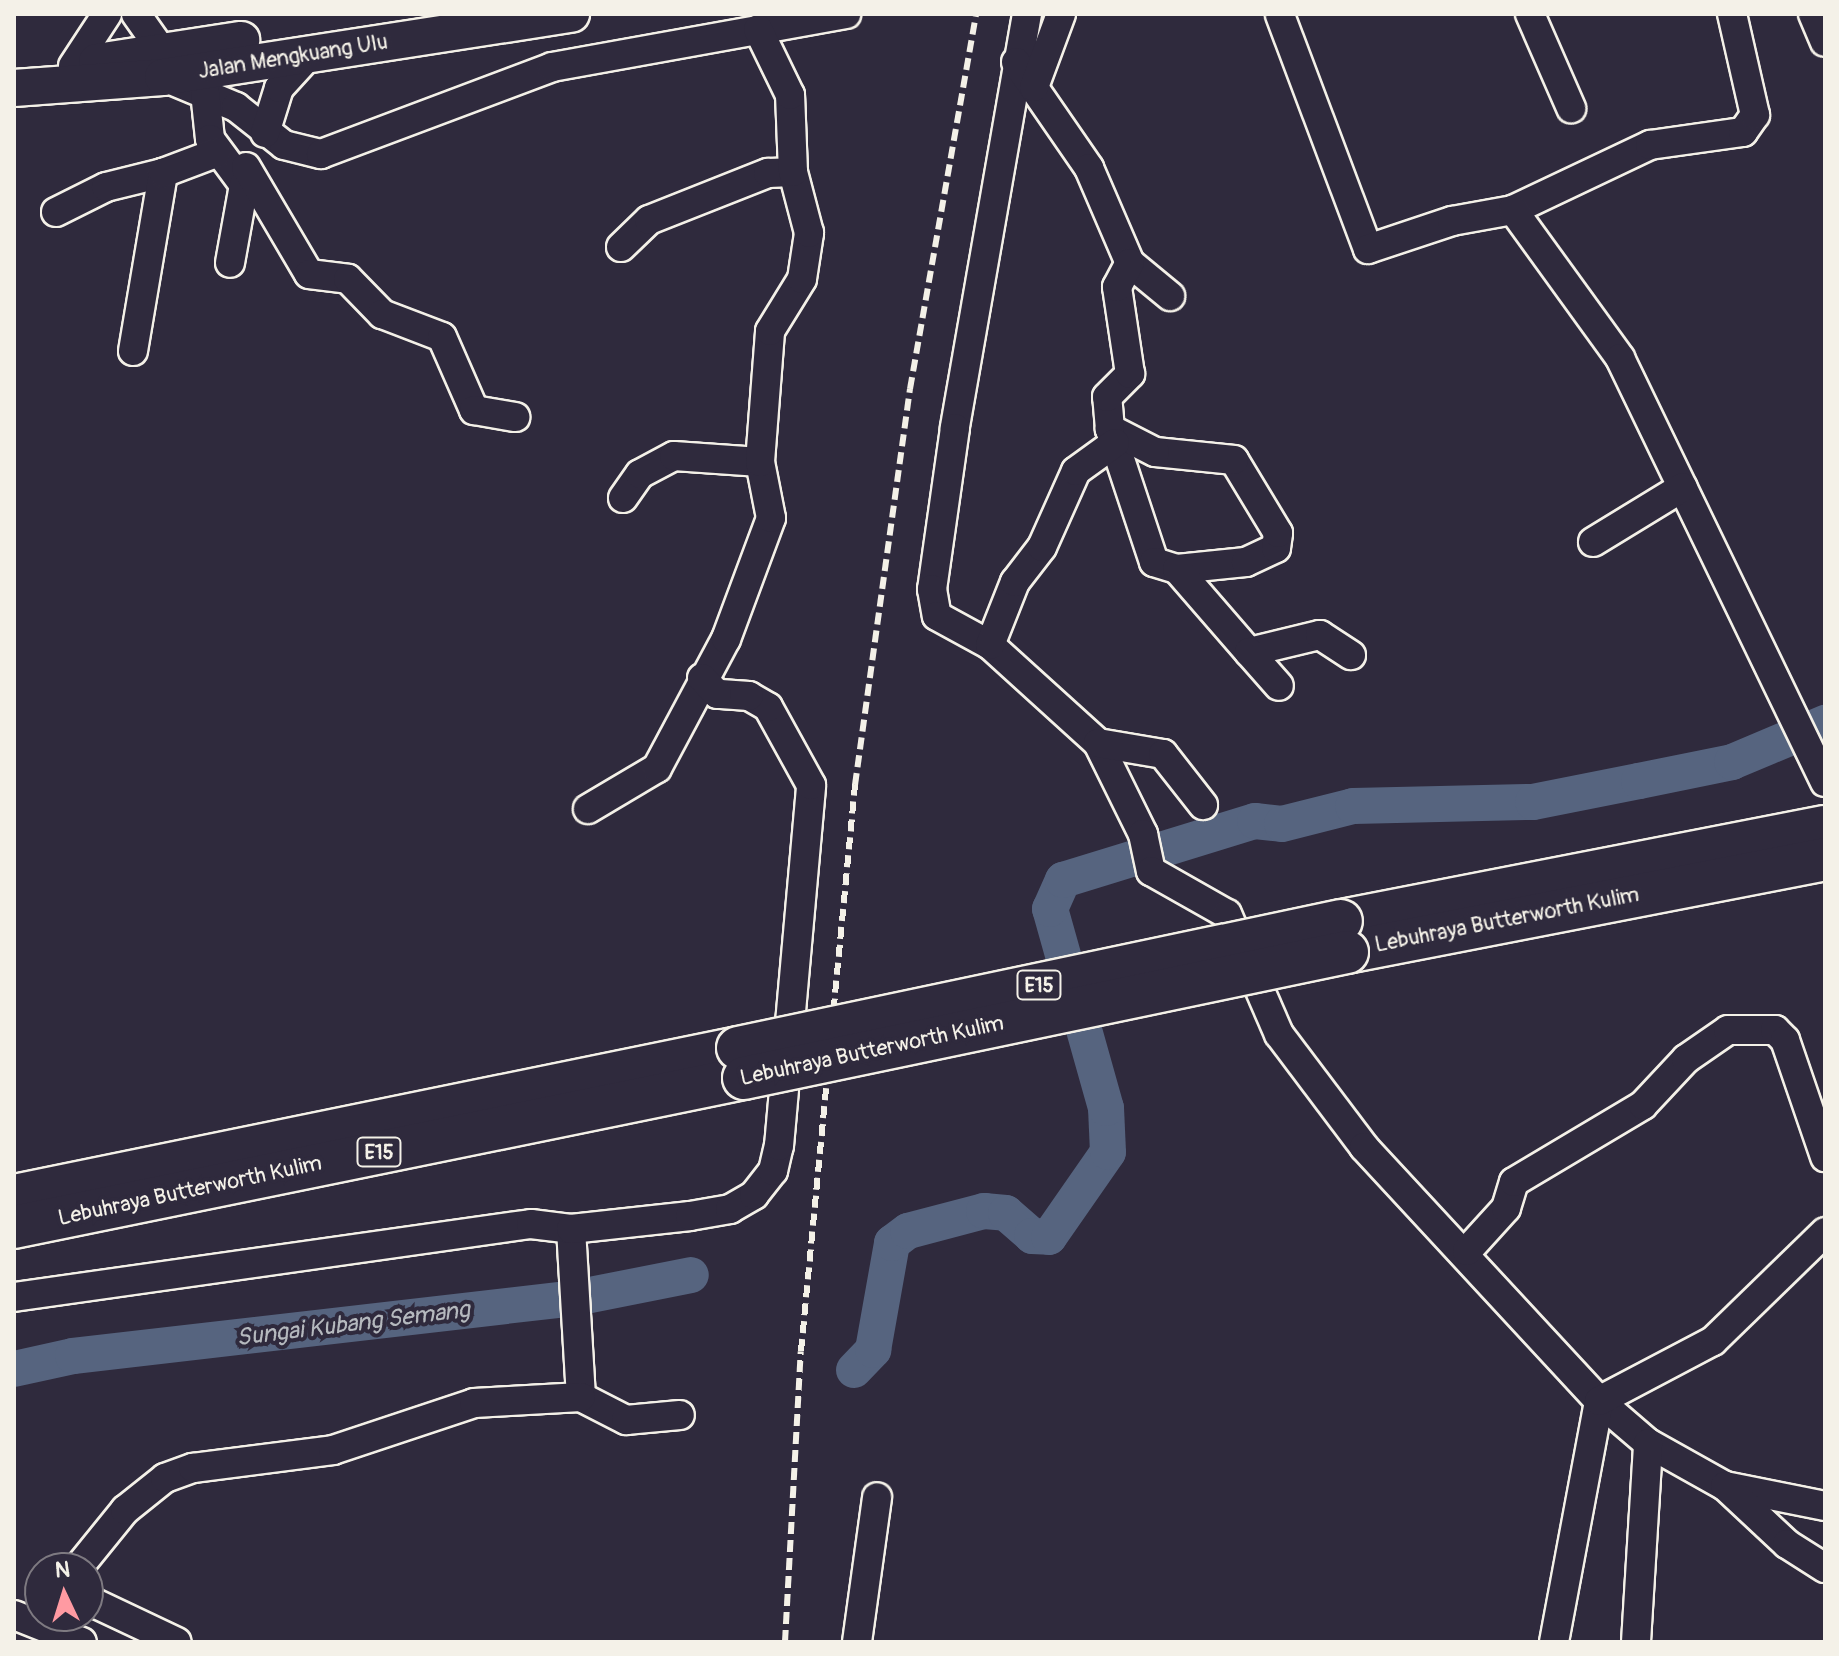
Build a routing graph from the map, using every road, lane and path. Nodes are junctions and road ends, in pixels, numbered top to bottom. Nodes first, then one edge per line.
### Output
1 (107, 14) edge
2 (136, 14) edge
3 (409, 14) edge
4 (571, 14) edge
5 (846, 14) edge
6 (1027, 14) edge
7 (1061, 14) edge
8 (1256, 14) edge
9 (1281, 14) edge
10 (1530, 14) edge
11 (1732, 14) edge
12 (1813, 14) edge
13 (758, 29) junction
14 (1825, 42) edge
15 (310, 54) junction
16 (1016, 62) junction
17 (162, 64) junction
18 (73, 66) junction
19 (14, 80) edge
20 (1034, 87) junction
21 (14, 88) edge
22 (205, 92) junction
23 (1571, 108) dead end
24 (274, 139) junction
25 (233, 162) junction
26 (793, 172) junction
27 (163, 173) junction
28 (1513, 210) junction
29 (56, 212) dead end
30 (621, 247) dead end
31 (230, 263) dead end
32 (1130, 263) junction
33 (1170, 296) dead end
34 (133, 351) dead end
35 (515, 417) dead end
36 (1112, 436) junction
37 (760, 462) junction
38 (1683, 487) junction
39 (623, 498) dead end
40 (1593, 542) dead end
41 (1177, 569) junction
42 (990, 645) junction
43 (1249, 652) junction
44 (1351, 655) dead end
45 (702, 678) junction
46 (1279, 686) dead end
47 (1098, 743) junction
48 (1825, 782) edge
49 (1203, 805) dead end
50 (588, 809) dead end
51 (1825, 827) edge
52 (1825, 859) edge
53 (1344, 936) junction
54 (741, 1063) junction
55 (1825, 1157) edge
56 (14, 1196) edge
57 (14, 1227) edge
58 (571, 1229) junction
59 (1825, 1232) edge
60 (1467, 1251) junction
61 (14, 1297) edge
62 (581, 1397) junction
63 (1599, 1401) junction
64 (680, 1415) dead end
65 (1648, 1443) junction
66 (1725, 1486) junction
67 (877, 1497) dead end
68 (1825, 1506) edge
69 (91, 1552) edge
70 (1825, 1568) edge
71 (104, 1608) edge
72 (14, 1615) edge
73 (82, 1642) edge
74 (177, 1642) edge
75 (857, 1642) edge
76 (1554, 1642) edge
77 (1636, 1642) edge

1 - 18 street
2 - 17 street
3 - 17 main road, Jalan Mengkuang Ulu
4 - 15 main road, Jalan Mengkuang Ulu
5 - 13 street
6 - 16 street
7 - 20 street
8 - 9 street
9 - 28 street
10 - 23 street
11 - 28 street
12 - 14 street
13 - 24 street
13 - 26 street
15 - 17 main road, Jalan Mengkuang Ulu
15 - 24 street
16 - 20 street
16 - 42 street
17 - 18 main road, Jalan Mengkuang Ulu
17 - 21 main road, Jalan Mengkuang Ulu
17 - 22 street
18 - 19 main road, Jalan Mengkuang Ulu
20 - 32 street
22 - 24 street
22 - 25 street
24 - 25 street
25 - 27 street
25 - 31 street
25 - 35 street
26 - 30 street
26 - 37 street
27 - 29 street
27 - 34 street
28 - 38 street
32 - 33 street
32 - 36 street
36 - 41 street
36 - 41 street
36 - 42 street
37 - 39 street
37 - 45 street
38 - 40 street
38 - 48 street
41 - 43 street
42 - 47 street
43 - 44 street
43 - 46 street
45 - 50 street
45 - 58 street
47 - 49 street
47 - 60 street
51 - 53 highway, Lebuhraya Butterworth Kulim / E15
52 - 53 highway, Lebuhraya Butterworth Kulim / E15
53 - 54 highway, Lebuhraya Butterworth Kulim / E15, bridge
54 - 56 highway, Lebuhraya Butterworth Kulim / E15
54 - 57 highway, Lebuhraya Butterworth Kulim / E15
55 - 60 street
58 - 61 street
58 - 62 street
59 - 63 street
60 - 63 street
62 - 64 street
62 - 69 street
63 - 65 street
63 - 76 street
65 - 66 street
65 - 77 street
66 - 68 street
66 - 70 street
67 - 75 street
71 - 74 street
72 - 73 street

